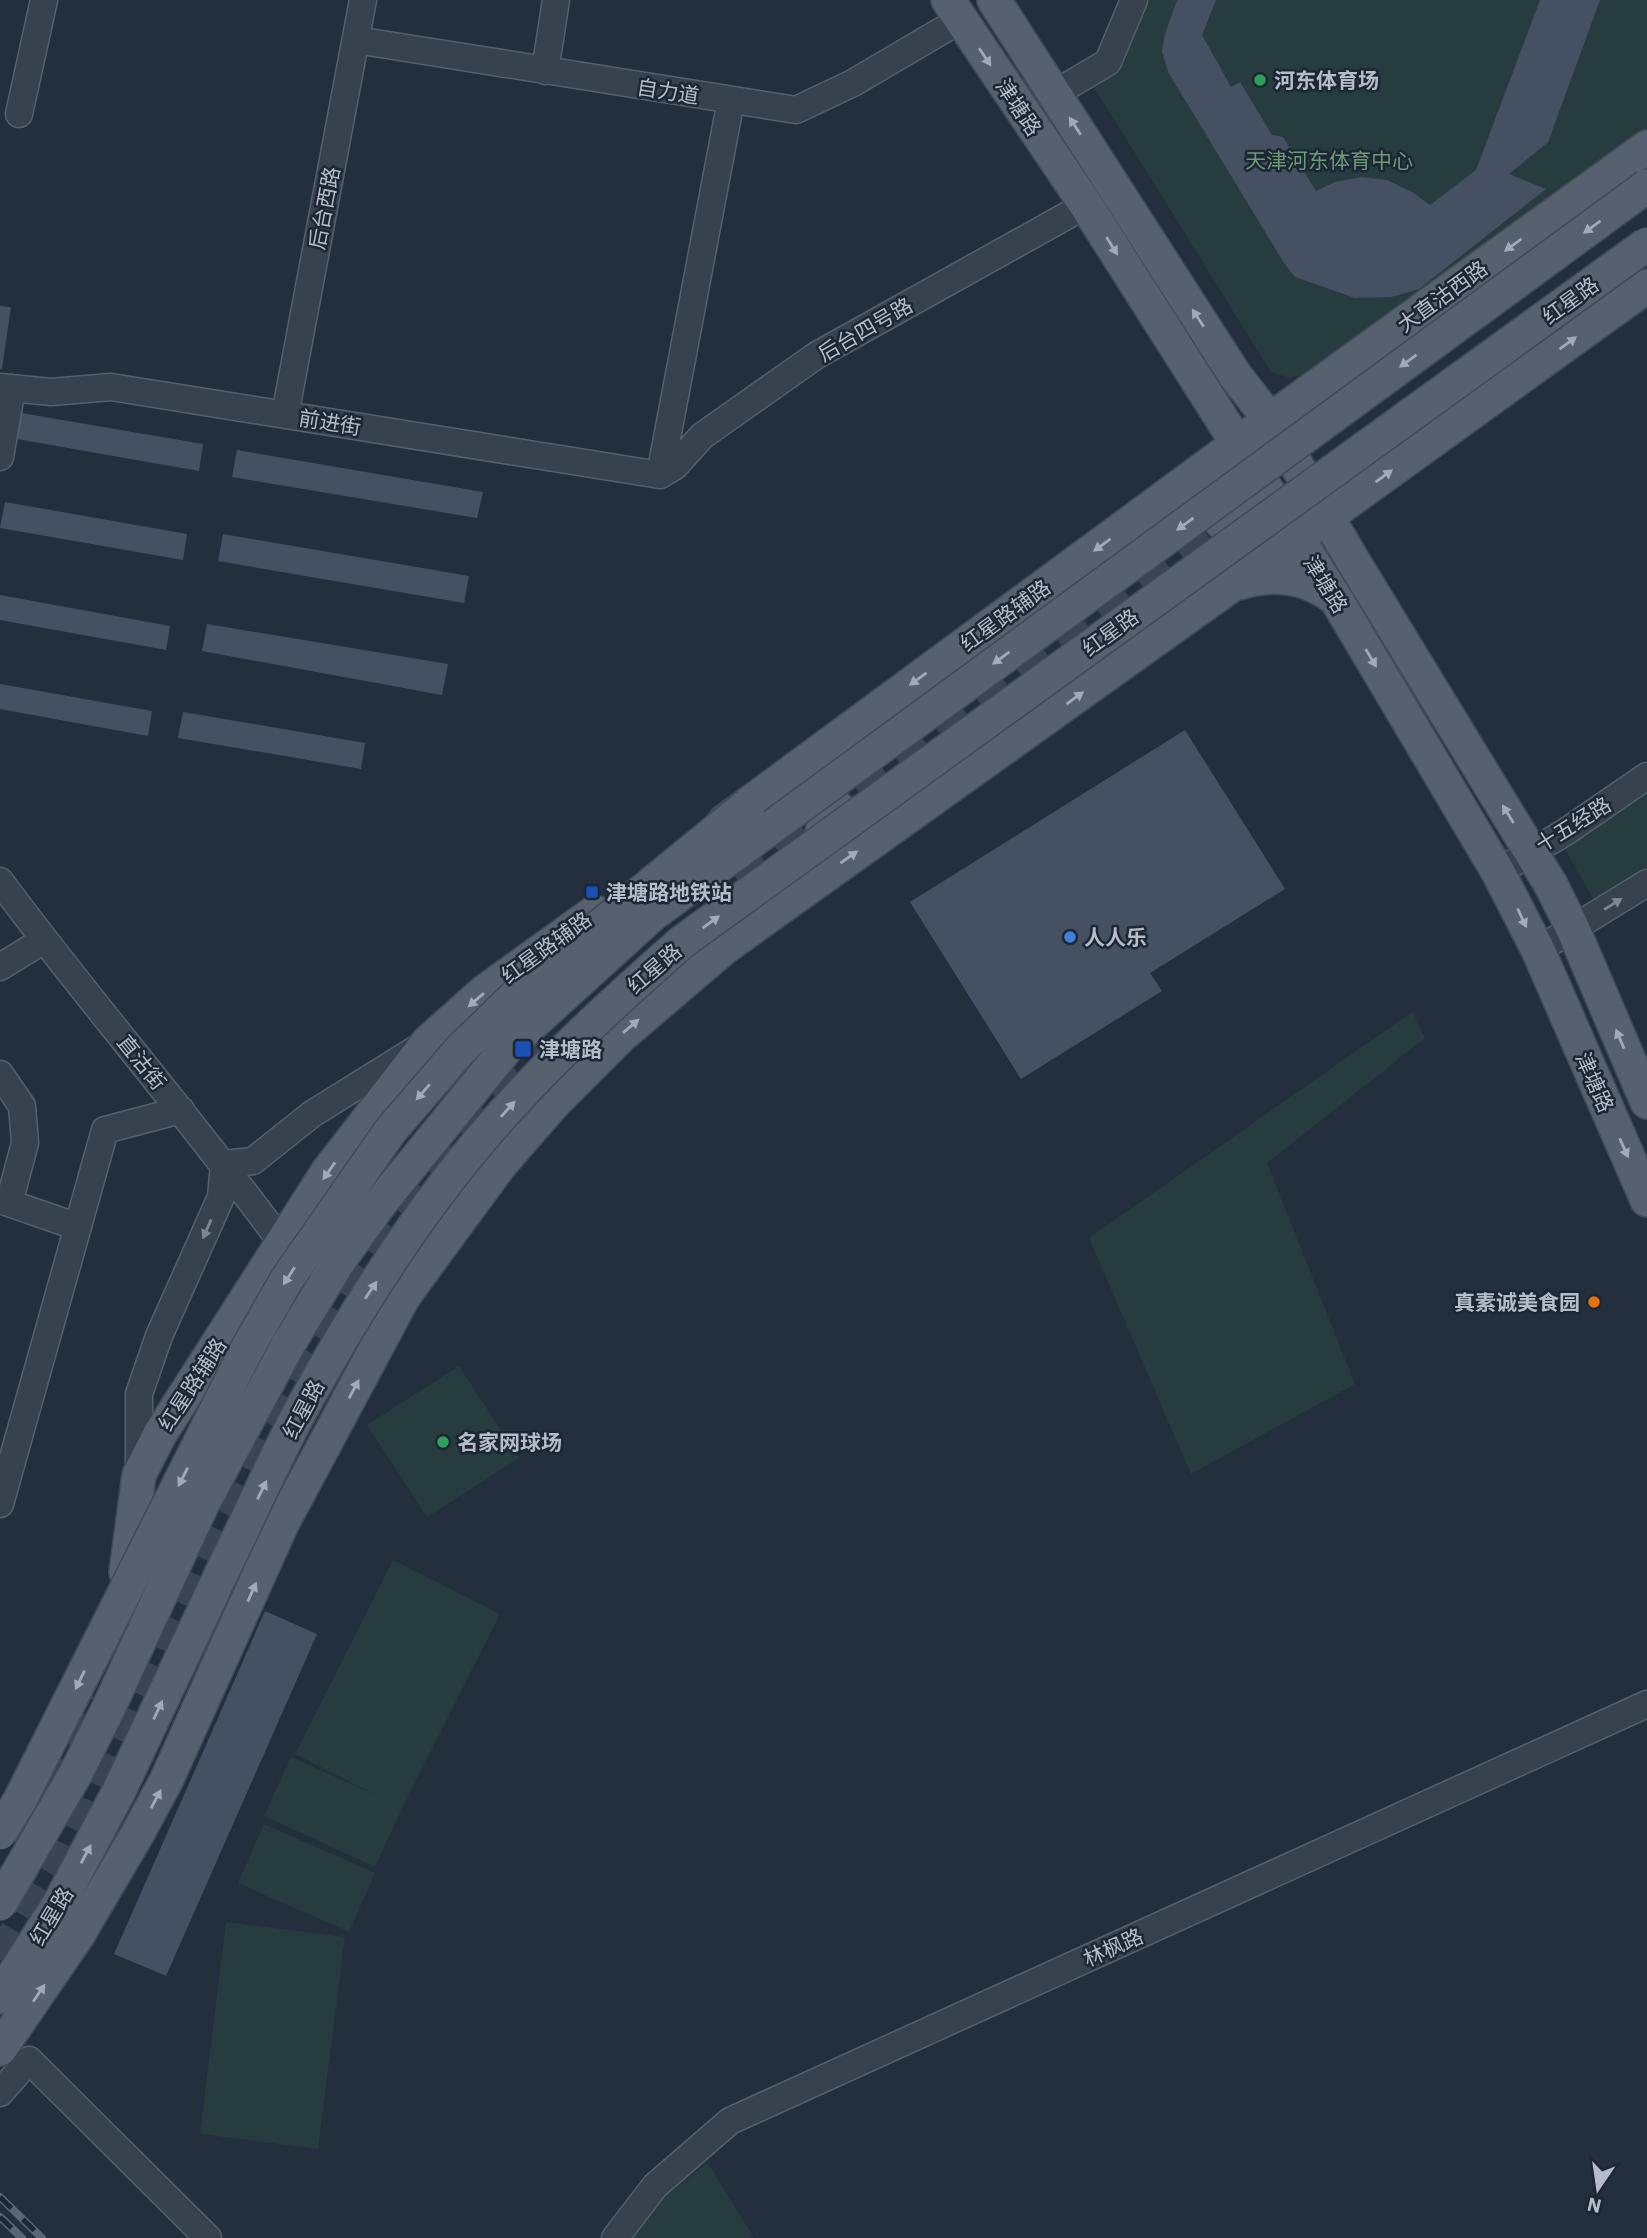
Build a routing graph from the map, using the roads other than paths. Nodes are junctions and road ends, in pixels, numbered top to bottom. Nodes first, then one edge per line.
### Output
1 (44, 0) edge
2 (363, 0) edge
3 (556, 0) edge
4 (995, 0) edge
5 (1134, 0) edge
6 (954, 10) edge
7 (356, 40) junction
8 (545, 71) junction
9 (1054, 93) junction
10 (731, 100) junction
11 (19, 114) dead end
12 (1647, 147) edge
13 (1647, 186) edge
14 (1086, 205) junction
15 (1647, 244) edge
16 (1647, 285) edge
17 (1235, 375) junction
18 (1316, 387) junction
19 (6, 388) edge
20 (1208, 398) junction
21 (285, 415) junction
22 (1256, 431) junction
23 (0, 457) edge
24 (1256, 474) junction
25 (660, 475) junction
26 (1176, 490) junction
27 (1221, 522) tunnel mouth
28 (1315, 526) junction
29 (1228, 588) junction
30 (1336, 599) junction
31 (1647, 776) edge
32 (749, 804) junction
33 (837, 807) dead end
34 (1531, 851) junction
35 (1498, 872) junction
36 (0, 881) edge
37 (1647, 883) edge
38 (794, 897) junction
39 (1573, 929) junction
40 (44, 940) junction
41 (1538, 950) junction
42 (0, 967) edge
43 (428, 1042) junction
44 (0, 1074) edge
45 (1647, 1102) edge
46 (181, 1110) junction
47 (224, 1164) junction
48 (1647, 1200) edge
49 (4, 1202) edge
50 (78, 1227) junction
51 (282, 1243) junction
52 (139, 1475) junction
53 (0, 1504) edge
54 (126, 1572) dead end
55 (1647, 1704) edge
56 (0, 1833) edge
57 (24, 1866) junction
58 (0, 1892) edge
59 (0, 1904) edge
60 (0, 1997) edge
61 (0, 2049) edge
62 (0, 2094) edge
63 (208, 2238) edge
64 (615, 2238) edge

1 - 11 street
2 - 7 street, 后台西路
3 - 8 street
4 - 9 main road, 津塘路
5 - 9 street
6 - 10 street, 自力道
6 -> 14 main road, 津塘路
7 - 8 street, 自力道
7 - 21 street, 后台西路
8 - 10 street, 自力道
17 -> 9 main road, 津塘路
10 - 25 street
12 -> 18 main road, 大直沽西路
13 -> 57 main road, 红星路, bridge
14 -> 20 main road, 津塘路
14 - 25 street, 后台四号路
60 -> 15 main road, 红星路, bridge
28 -> 16 main road
17 - 18 main road
17 - 22 main road, 津塘路
18 - 22 main road, 大直沽西路
19 - 21 street, 前进街
19 - 23 street
20 - 22 main road, 津塘路
20 - 26 main road
21 - 25 street, 前进街
22 - 24 main road
22 - 26 main road, 红星路辅路
22 - 28 main road, 津塘路
24 - 26 main road
24 - 27 main road
24 - 28 main road, 津塘路
26 -> 32 main road, 红星路辅路
28 - 29 main road
28 - 30 main road, 津塘路
34 -> 28 main road, 津塘路
29 - 30 main road
38 -> 29 main road
30 -> 35 main road, 津塘路
31 - 34 street, 十五经路
32 -> 43 main road, 红星路辅路
32 -> 56 main road, bridge
33 - 38 main road
34 - 35 street, 十五经路
34 - 39 main road, 津塘路
35 -> 41 main road, 津塘路
36 - 40 street, 直沽街
39 -> 37 street
61 -> 38 main road
39 - 41 street
45 -> 39 main road, 津塘路
40 - 42 street
40 - 46 street, 直沽街
41 -> 48 main road, 津塘路
43 - 47 street
43 -> 51 main road, 红星路辅路
44 - 49 street
46 - 47 street, 直沽街
46 - 50 street
47 - 51 street, 直沽街
47 -> 52 street
49 - 50 street
50 - 53 street
51 - 52 main road, 红星路辅路
52 - 54 main road, 红星路辅路
55 - 64 street, 林枫路
57 - 58 main road, bridge
57 - 59 main road, 红星路, bridge
62 - 63 street

